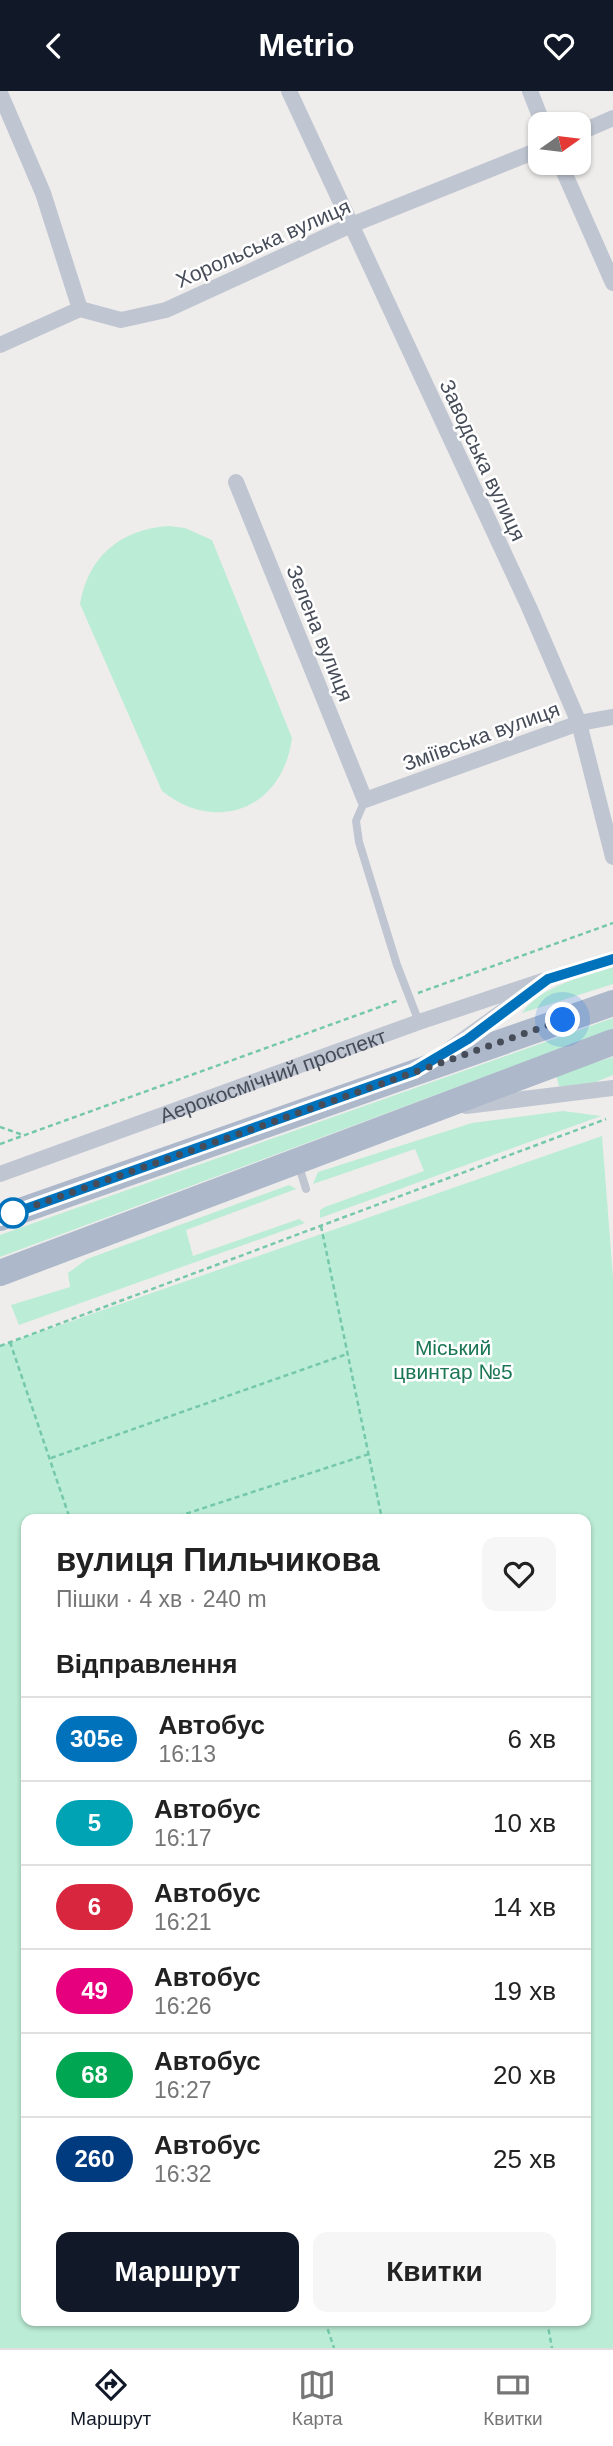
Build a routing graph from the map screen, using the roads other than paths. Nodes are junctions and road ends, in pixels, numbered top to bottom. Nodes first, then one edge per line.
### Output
1 (289, 91) edge
2 (530, 91) edge
3 (0, 93) edge
4 (538, 112) edge
5 (613, 118) edge
6 (592, 127) edge
7 (528, 154) edge
8 (565, 175) edge
9 (349, 226) junction
10 (613, 283) edge
11 (80, 309) junction
12 (0, 345) edge
13 (236, 482) dead end
14 (613, 717) edge
15 (579, 723) junction
16 (365, 800) junction
17 (608, 816) edge
18 (613, 857) edge
19 (613, 959) edge
20 (548, 979) junction
21 (613, 1003) edge
22 (419, 1022) junction
23 (613, 1042) edge
24 (414, 1071) junction
25 (613, 1090) edge
26 (432, 1110) junction
27 (297, 1160) junction
28 (0, 1174) edge
29 (306, 1189) dead end
30 (0, 1218) edge
31 (0, 1273) edge

1 - 9 street, Заводська вулиця
2 - 4 street
3 - 11 street
5 - 6 street
7 - 9 street, Хорольська вулиця
8 - 10 street
9 - 11 street, Хорольська вулиця
9 - 15 street, Заводська вулиця
11 - 12 street
13 - 16 street, Зелена вулиця
14 - 15 street, Зміївська вулиця
15 - 16 street, Зміївська вулиця
15 - 17 street, Заводська вулиця
16 - 22 lane
17 - 18 street, Заводська вулиця
19 - 20 street, Аерокосмічний проспект
20 - 22 street, Аерокосмічний проспект
20 - 24 street, Аерокосмічний проспект
21 - 24 main road, Аерокосмічний проспект
22 - 28 street, Аерокосмічний проспект
23 - 26 main road
24 - 30 main road, Аерокосмічний проспект
25 - 26 street
26 - 27 main road
27 - 29 lane
27 - 31 main road

